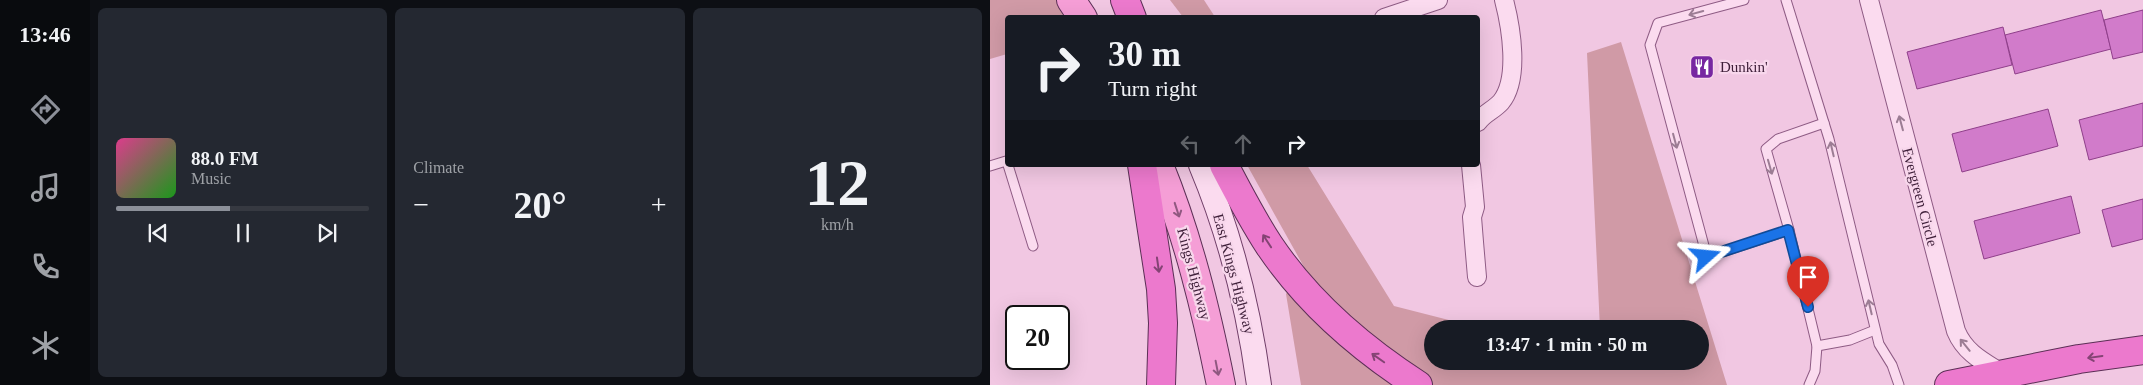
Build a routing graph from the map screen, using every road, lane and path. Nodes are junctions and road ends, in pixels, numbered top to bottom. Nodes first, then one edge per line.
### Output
1 (1071, 0) edge
2 (1118, 0) edge
3 (1125, 0) edge
4 (1438, 0) edge
5 (1504, 0) edge
6 (1744, 0) edge
7 (1786, 0) edge
8 (1869, 0) edge
9 (1081, 15) edge
10 (1128, 15) edge
11 (1129, 15) edge
12 (1393, 15) edge
13 (1480, 120) edge
14 (1824, 123) junction
15 (1005, 160) edge
16 (990, 166) edge
17 (1009, 167) edge
18 (1142, 167) edge
19 (1160, 167) edge
20 (1203, 167) edge
21 (1225, 167) edge
22 (1471, 167) edge
23 (1788, 230) junction
24 (1033, 246) dead end
25 (1478, 277) dead end
26 (1875, 330) junction
27 (1817, 346) junction
28 (2143, 350) edge
29 (2003, 374) junction
30 (1161, 385) edge
31 (1220, 385) edge
32 (1259, 385) edge
33 (1418, 385) edge
34 (1809, 385) edge
35 (1899, 385) edge
36 (1949, 385) edge

1 - 9 main road
2 - 10 main road
3 - 11 highway
4 - 12 street
5 - 13 street
6 -> 23 lane
7 - 14 lane
29 -> 8 street, Evergreen Circle
14 -> 23 lane
26 -> 14 lane
15 - 16 lane
17 - 24 lane
18 -> 30 highway
19 -> 31 main road, Kings Highway
20 - 32 main road, East Kings Highway
33 -> 21 highway
22 - 25 street
23 - 27 lane
26 - 27 lane
26 - 35 lane
27 - 34 lane
28 -> 29 highway
29 - 36 highway

